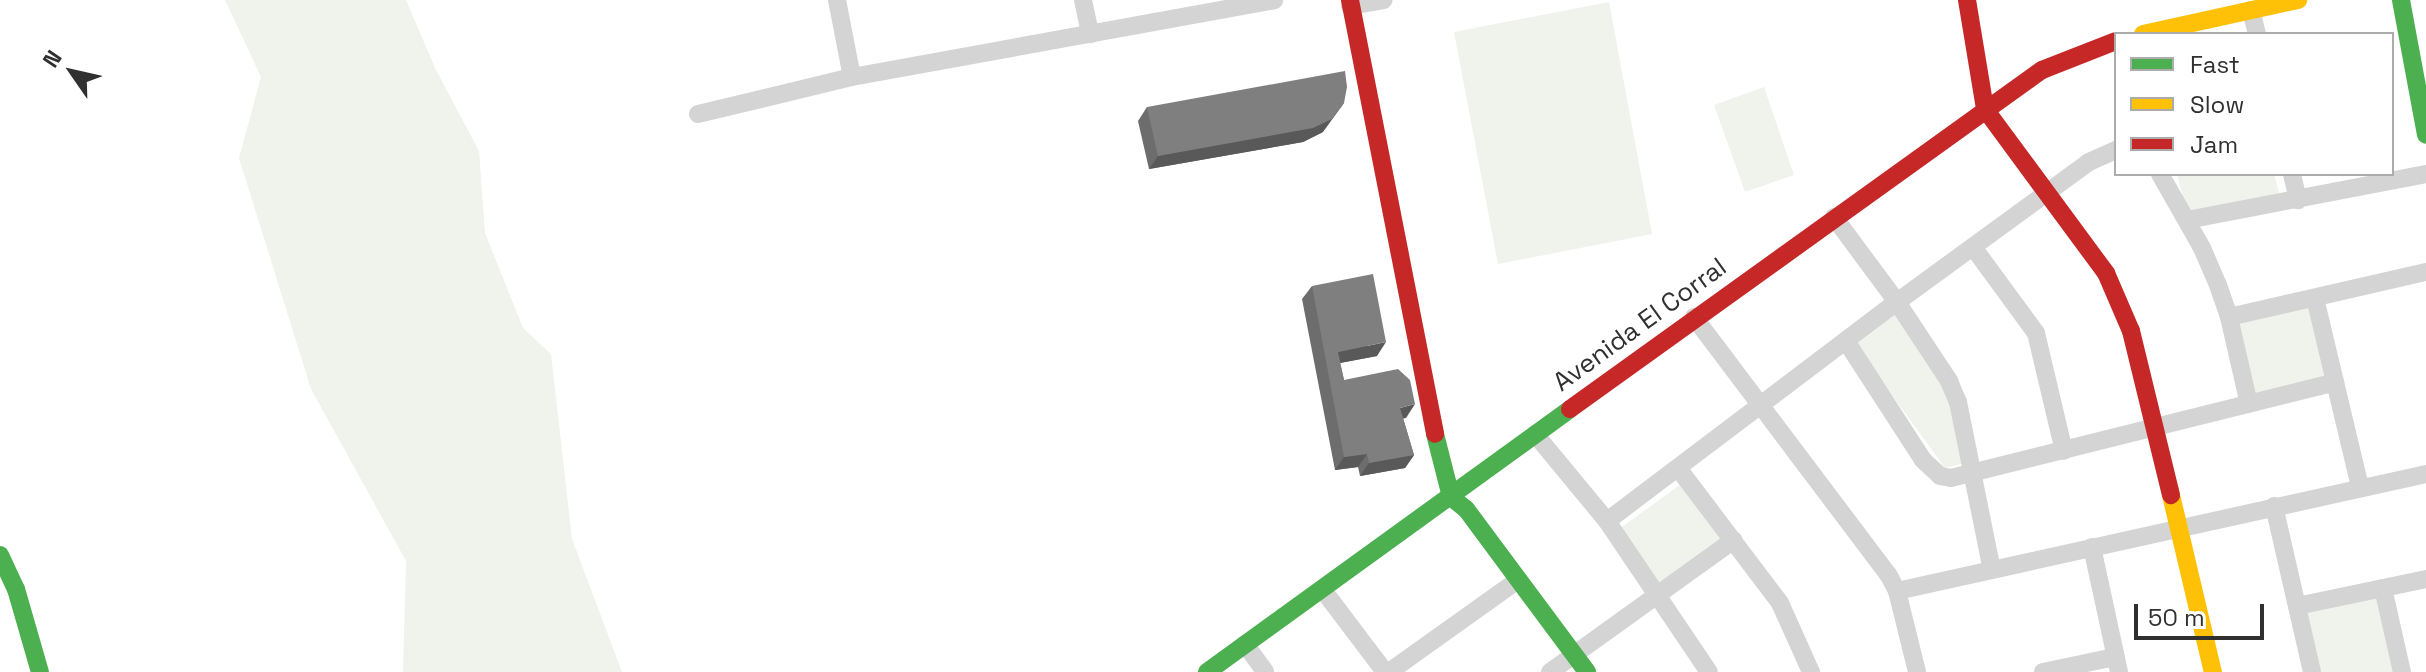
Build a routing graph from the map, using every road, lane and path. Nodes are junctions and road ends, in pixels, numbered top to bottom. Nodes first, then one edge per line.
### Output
1 (837, 0) edge
2 (1083, 0) edge
3 (1274, 0) edge
4 (1383, 0) edge
5 (1967, 0) edge
6 (2401, 0) edge
7 (2289, 1) edge
8 (1350, 3) edge
9 (2251, 5) edge
10 (2150, 32) edge
11 (2257, 32) edge
12 (1090, 34) junction
13 (2114, 42) edge
14 (852, 77) junction
15 (1985, 109) junction
16 (698, 114) dead end
17 (2426, 135) edge
18 (2114, 151) edge
19 (2426, 174) edge
20 (2161, 176) edge
21 (2292, 176) edge
22 (2047, 193) junction
23 (2298, 200) junction
24 (1834, 217) junction
25 (2187, 220) junction
26 (1973, 247) junction
27 (2426, 272) edge
28 (2315, 298) junction
29 (1897, 302) junction
30 (1694, 317) junction
31 (2229, 317) junction
32 (1846, 341) junction
33 (2335, 382) junction
34 (1760, 403) junction
35 (2249, 404) junction
36 (2155, 427) junction
37 (1535, 434) junction
38 (2064, 451) junction
39 (1678, 468) junction
40 (1971, 472) junction
41 (2426, 474) edge
42 (2360, 487) junction
43 (1451, 497) junction
44 (2274, 506) junction
45 (1607, 521) junction
46 (2180, 527) junction
47 (1734, 540) junction
48 (2092, 547) junction
49 (0, 555) edge
50 (1992, 570) junction
51 (2426, 579) edge
52 (1518, 580) junction
53 (2383, 588) junction
54 (1323, 590) junction
55 (1897, 591) junction
56 (1658, 595) junction
57 (2297, 606) junction
58 (1245, 644) junction
59 (1574, 655) junction
60 (2117, 665) edge
61 (40, 672) edge
62 (1207, 672) edge
63 (1265, 672) edge
64 (1387, 672) edge
65 (1550, 672) edge
66 (1587, 672) edge
67 (1709, 672) edge
68 (1811, 672) edge
69 (1917, 672) edge
70 (2043, 672) edge
71 (2213, 672) edge
72 (2312, 672) edge
73 (2402, 672) edge

1 - 14 street
2 - 12 street
3 - 12 street
4 - 8 street
5 - 15 street
6 - 17 street
7 - 9 street
8 - 43 street
9 - 10 street
9 - 11 street
12 - 14 street
13 - 15 street, Avenida El Corral
14 - 16 street
15 - 22 street
15 - 24 street, Avenida El Corral
18 - 22 street
19 - 23 street
20 - 25 street
21 - 23 street
22 - 26 street
22 - 36 street
23 - 25 street
24 - 29 street
24 - 30 street, Avenida El Corral
25 - 31 street
26 - 29 street
26 - 38 street
27 - 28 street
28 - 31 street
28 - 33 street
29 - 32 street
29 - 40 street
30 - 34 street
30 - 37 street, Avenida El Corral
31 - 35 street
32 - 34 street
32 - 40 street
33 - 35 street
33 - 42 street
34 - 39 street
34 - 55 street
35 - 36 street
36 - 38 street
36 - 46 street
37 - 43 street, Avenida El Corral
37 - 45 street
38 - 40 street
39 - 45 street
39 - 47 street
40 - 50 street
41 - 42 street
42 - 44 street
43 - 52 street
43 - 54 street, Avenida El Corral
44 - 46 street
44 - 57 street
45 - 56 street
46 - 48 street
46 - 71 street
47 - 56 street
47 - 68 street
48 - 50 street
48 - 60 street
49 - 61 street
50 - 55 street
51 - 53 street
52 - 59 street
52 - 64 street
53 - 57 street
53 - 73 street
54 - 58 street, Avenida El Corral
54 - 64 street
55 - 69 street
56 - 59 street
56 - 67 street
57 - 72 street
58 - 62 street, Avenida El Corral
58 - 63 street
59 - 65 street
59 - 66 street
60 - 70 street

